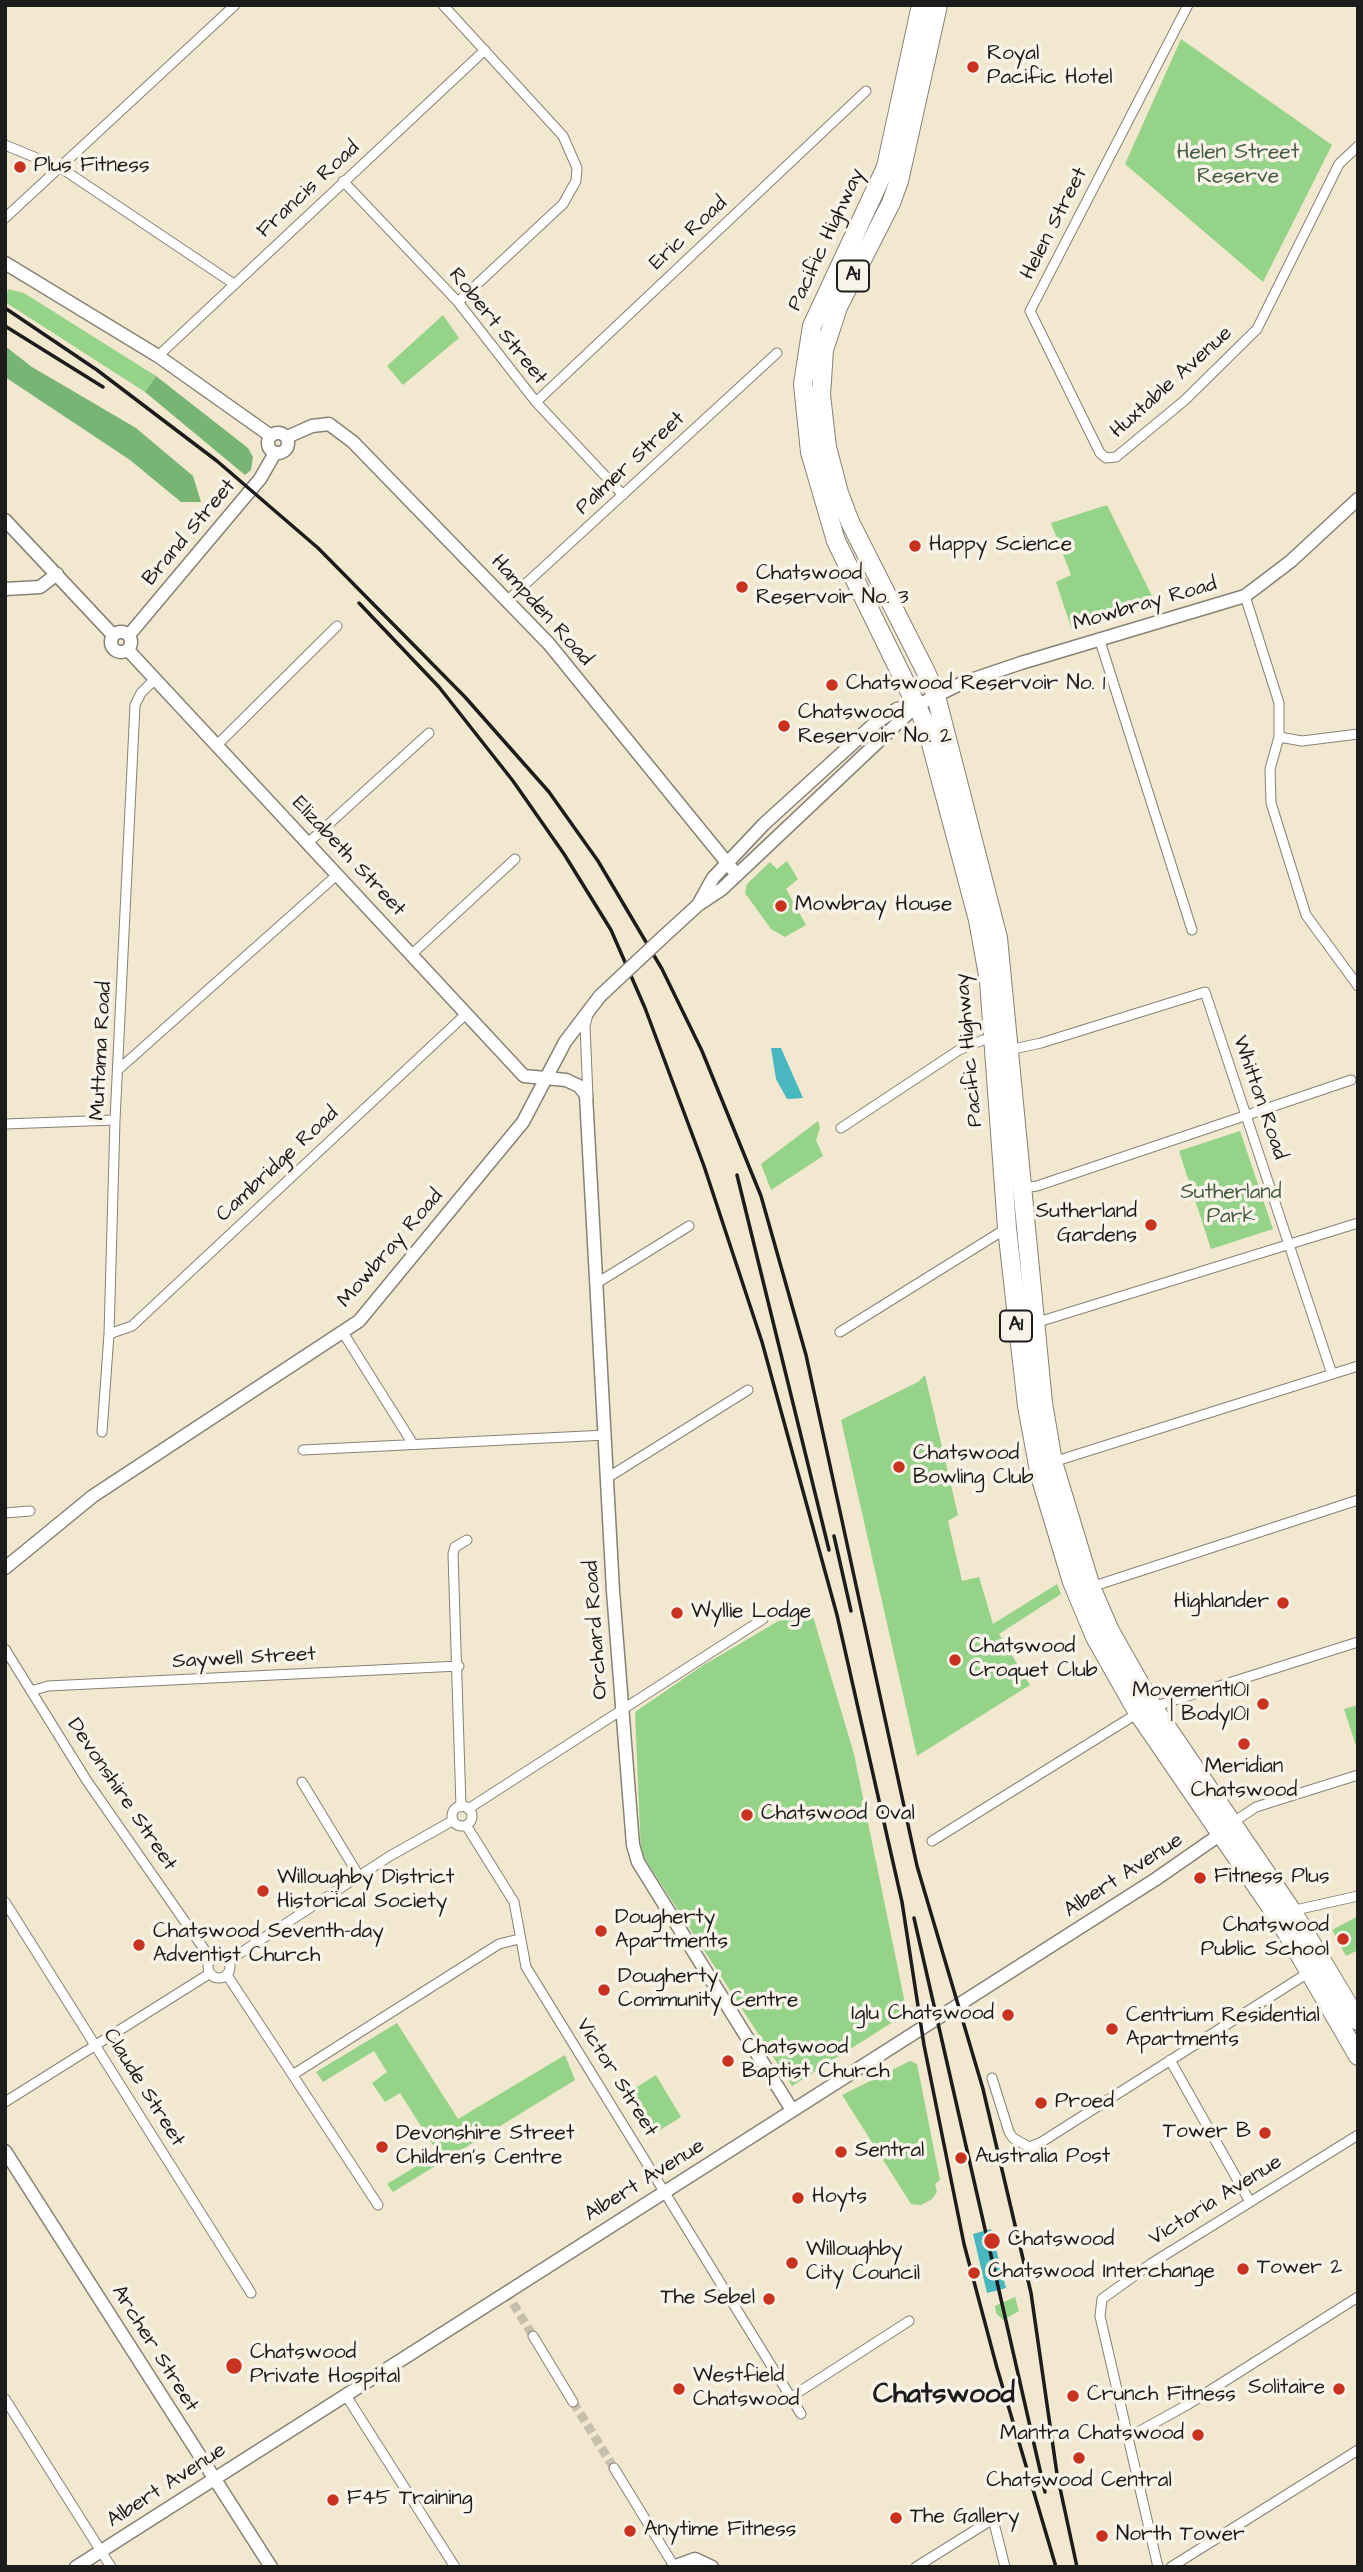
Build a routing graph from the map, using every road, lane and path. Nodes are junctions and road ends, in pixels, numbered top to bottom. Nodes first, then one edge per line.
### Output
1 (234, 5) edge
2 (443, 5) edge
3 (921, 5) edge
4 (939, 5) edge
5 (1188, 5) edge
6 (485, 50) junction
7 (866, 91) dead end
8 (5, 145) edge
9 (1358, 146) edge
10 (61, 168) junction
11 (343, 181) junction
12 (5, 219) edge
13 (5, 263) edge
14 (234, 284) junction
15 (458, 302) junction
16 (777, 353) dead end
17 (158, 356) junction
18 (536, 402) junction
19 (271, 436) junction
20 (287, 437) junction
21 (275, 453) junction
22 (1106, 458) joint
23 (624, 495) junction
24 (1358, 499) edge
25 (5, 520) edge
26 (57, 575) junction
27 (5, 589) edge
28 (1245, 596) junction
29 (508, 600) junction
30 (337, 626) dead end
31 (113, 635) junction
32 (129, 635) junction
33 (1099, 638) junction
34 (128, 650) junction
35 (155, 679) junction
36 (936, 696) junction
37 (918, 705) junction
38 (429, 733) dead end
39 (1358, 734) edge
40 (1279, 737) junction
41 (217, 745) junction
42 (309, 842) junction
43 (515, 859) dead end
44 (727, 863) junction
45 (338, 874) junction
46 (737, 875) junction
47 (698, 905) junction
48 (1192, 930) dead end
49 (412, 954) junction
50 (1355, 973) edge
51 (1358, 986) edge
52 (596, 1001) junction
53 (466, 1014) junction
54 (992, 1040) junction
55 (1009, 1050) junction
56 (119, 1069) junction
57 (545, 1079) junction
58 (1351, 1080) dead end
59 (588, 1103) junction
60 (1247, 1116) junction
61 (115, 1120) junction
62 (5, 1124) edge
63 (841, 1128) dead end
64 (1020, 1189) junction
65 (1358, 1223) edge
66 (690, 1226) dead end
67 (1007, 1227) junction
68 (1290, 1244) junction
69 (597, 1283) junction
70 (1033, 1324) junction
71 (342, 1331) junction
72 (840, 1332) dead end
73 (109, 1334) junction
74 (1358, 1366) edge
75 (1332, 1374) junction
76 (748, 1390) dead end
77 (102, 1432) dead end
78 (606, 1435) junction
79 (413, 1444) junction
80 (303, 1450) dead end
81 (1053, 1462) junction
82 (607, 1478) junction
83 (1358, 1500) edge
84 (30, 1511) dead end
85 (5, 1513) edge
86 (467, 1540) dead end
87 (5, 1568) edge
88 (1091, 1587) junction
89 (763, 1619) dead end
90 (1358, 1642) edge
91 (5, 1649) edge
92 (459, 1666) junction
93 (31, 1691) junction
94 (1146, 1710) junction
95 (622, 1711) junction
96 (1358, 1775) edge
97 (302, 1782) dead end
98 (465, 1808) junction
99 (452, 1821) junction
100 (466, 1825) junction
101 (1227, 1829) junction
102 (932, 1841) dead end
103 (359, 1876) junction
104 (1358, 1896) edge
105 (5, 1902) edge
106 (1284, 1913) junction
107 (519, 1939) junction
108 (211, 1959) junction
109 (228, 1961) junction
110 (1317, 1967) junction
111 (209, 1974) junction
112 (227, 1975) junction
113 (1358, 2021) edge
114 (96, 2045) junction
115 (1358, 2056) edge
116 (1170, 2060) junction
117 (294, 2074) junction
118 (992, 2078) dead end
119 (5, 2102) edge
120 (792, 2110) junction
121 (1358, 2136) edge
122 (5, 2151) edge
123 (665, 2191) junction
124 (1250, 2202) junction
125 (378, 2204) dead end
126 (251, 2293) dead end
127 (1358, 2297) edge
128 (909, 2321) dead end
129 (533, 2336) tunnel mouth
130 (345, 2394) junction
131 (791, 2397) junction
132 (5, 2399) edge
133 (573, 2402) tunnel mouth
134 (801, 2414) dead end
135 (1129, 2437) junction
136 (1358, 2450) edge
137 (614, 2468) tunnel mouth
138 (214, 2478) junction
139 (101, 2551) junction
140 (673, 2566) edge
141 (76, 2567) edge
142 (111, 2567) edge
143 (271, 2567) edge
144 (455, 2567) edge
145 (712, 2567) edge
146 (916, 2567) edge
147 (1005, 2567) edge
148 (1158, 2567) edge
149 (1171, 2567) edge

1 - 10 street
2 - 6 street
3 - 37 highway, Pacific Highway / A1
4 - 36 highway, Pacific Highway / A1
5 - 22 street, Helen Street
6 - 11 street, Francis Road
6 - 15 street
7 - 18 street, Eric Road
8 - 10 street
9 - 22 street, Huxtable Avenue
10 - 12 street
10 - 14 street
11 - 14 street, Francis Road
11 - 15 street, Robert Street
13 - 17 main road
14 - 17 street, Francis Road
15 - 18 street, Robert Street
16 - 23 street, Palmer Street
17 - 19 main road
18 - 23 street, Robert Street
19 - 20 main road
19 - 21 main road
20 - 21 main road
20 - 29 main road, Hampden Road
21 - 32 main road, Brand Street
23 - 29 street, Palmer Street
24 - 28 main road, Mowbray Road
25 - 26 main road
26 - 27 main road
26 - 31 main road
28 - 33 main road, Mowbray Road
28 - 40 street
29 - 44 main road, Hampden Road
30 - 41 street
31 - 32 main road
31 - 34 main road
32 - 34 main road
33 - 36 main road, Mowbray Road
33 - 48 street
34 - 35 main road, Elizabeth Street
35 - 41 main road, Elizabeth Street
35 - 56 street, Muttama Road
36 - 37 main road, Mowbray Road
36 - 55 highway, Pacific Highway / A1
37 - 44 main road, Mowbray Road
37 - 46 main road, Mowbray Road
37 - 54 highway, Pacific Highway / A1
38 - 42 street
39 - 40 street
40 - 50 street
41 - 42 main road, Elizabeth Street
42 - 45 main road, Elizabeth Street
43 - 49 street
44 - 46 main road, Hampden Road
44 - 47 main road, Mowbray Road
45 - 49 main road, Elizabeth Street
45 - 56 street
46 - 47 main road, Mowbray Road
47 - 52 main road, Mowbray Road, bridge
49 - 53 main road, Elizabeth Street
50 - 51 street
52 - 57 main road, Mowbray Road
52 - 59 street, Orchard Road
53 - 57 main road, Elizabeth Street
53 - 73 street, Cambridge Road
54 - 63 street
54 - 67 highway, Pacific Highway / A1
55 - 60 street, Whitton Road
55 - 64 highway, Pacific Highway / A1
56 - 61 street, Muttama Road
57 - 59 main road
57 - 71 main road, Mowbray Road
58 - 60 street
59 - 69 main road, Orchard Road
60 - 64 street
60 - 68 street, Whitton Road
61 - 62 street
61 - 73 street, Muttama Road
64 - 70 highway, Pacific Highway / A1
65 - 68 street
66 - 69 street
67 - 72 street
67 - 94 highway, Pacific Highway / A1
68 - 70 street
68 - 75 street, Whitton Road
69 - 78 main road, Orchard Road
70 - 81 highway, Pacific Highway / A1
71 - 79 street
71 - 87 main road, Mowbray Road
73 - 77 street, Muttama Road
74 - 75 street
75 - 81 street
76 - 82 street
78 - 79 street
78 - 82 main road, Orchard Road
79 - 80 street
81 - 88 highway, Pacific Highway / A1
82 - 95 main road, Orchard Road
83 - 88 street
84 - 85 street
86 - 92 street
88 - 94 highway, Pacific Highway / A1
89 - 95 street
90 - 94 street
91 - 93 street, Devonshire Street
92 - 93 street, Saywell Street
92 - 98 street
93 - 108 street, Devonshire Street
94 - 101 highway, Pacific Highway / A1
94 - 102 street
95 - 98 street
95 - 120 main road, Orchard Road
96 - 101 street
97 - 103 street
98 - 99 street
98 - 100 street
99 - 100 street
99 - 103 street
100 - 107 street, Victor Street
101 - 106 highway, Pacific Highway / A1
101 - 120 main road, Albert Avenue
103 - 109 street
104 - 106 street
105 - 114 street, Claude Street
106 - 110 highway, Pacific Highway / A1
107 - 117 street
107 - 123 street, Victor Street
108 - 109 street
108 - 111 street
109 - 112 street
110 - 113 highway, Pacific Highway / A1
110 - 115 highway, Pacific Highway / A1
110 - 116 street
111 - 112 street
111 - 114 street
112 - 117 street
114 - 119 street
114 - 126 street, Claude Street
116 - 118 street
116 - 124 street
117 - 125 street
120 - 123 main road, Albert Avenue
121 - 124 street, Victoria Avenue
122 - 138 main road, Archer Street
123 - 130 main road, Albert Avenue
123 - 131 street, Victor Street
124 - 135 street, Victoria Avenue
127 - 135 street
128 - 131 street
129 - 133 street
130 - 138 main road, Albert Avenue
130 - 144 street
131 - 134 street, Victor Street
132 - 139 street
135 - 148 street
136 - 149 street
137 - 140 street
138 - 139 main road, Albert Avenue
138 - 143 main road, Archer Street
139 - 141 main road, Albert Avenue
139 - 142 street
140 - 145 main road
146 - 147 street

